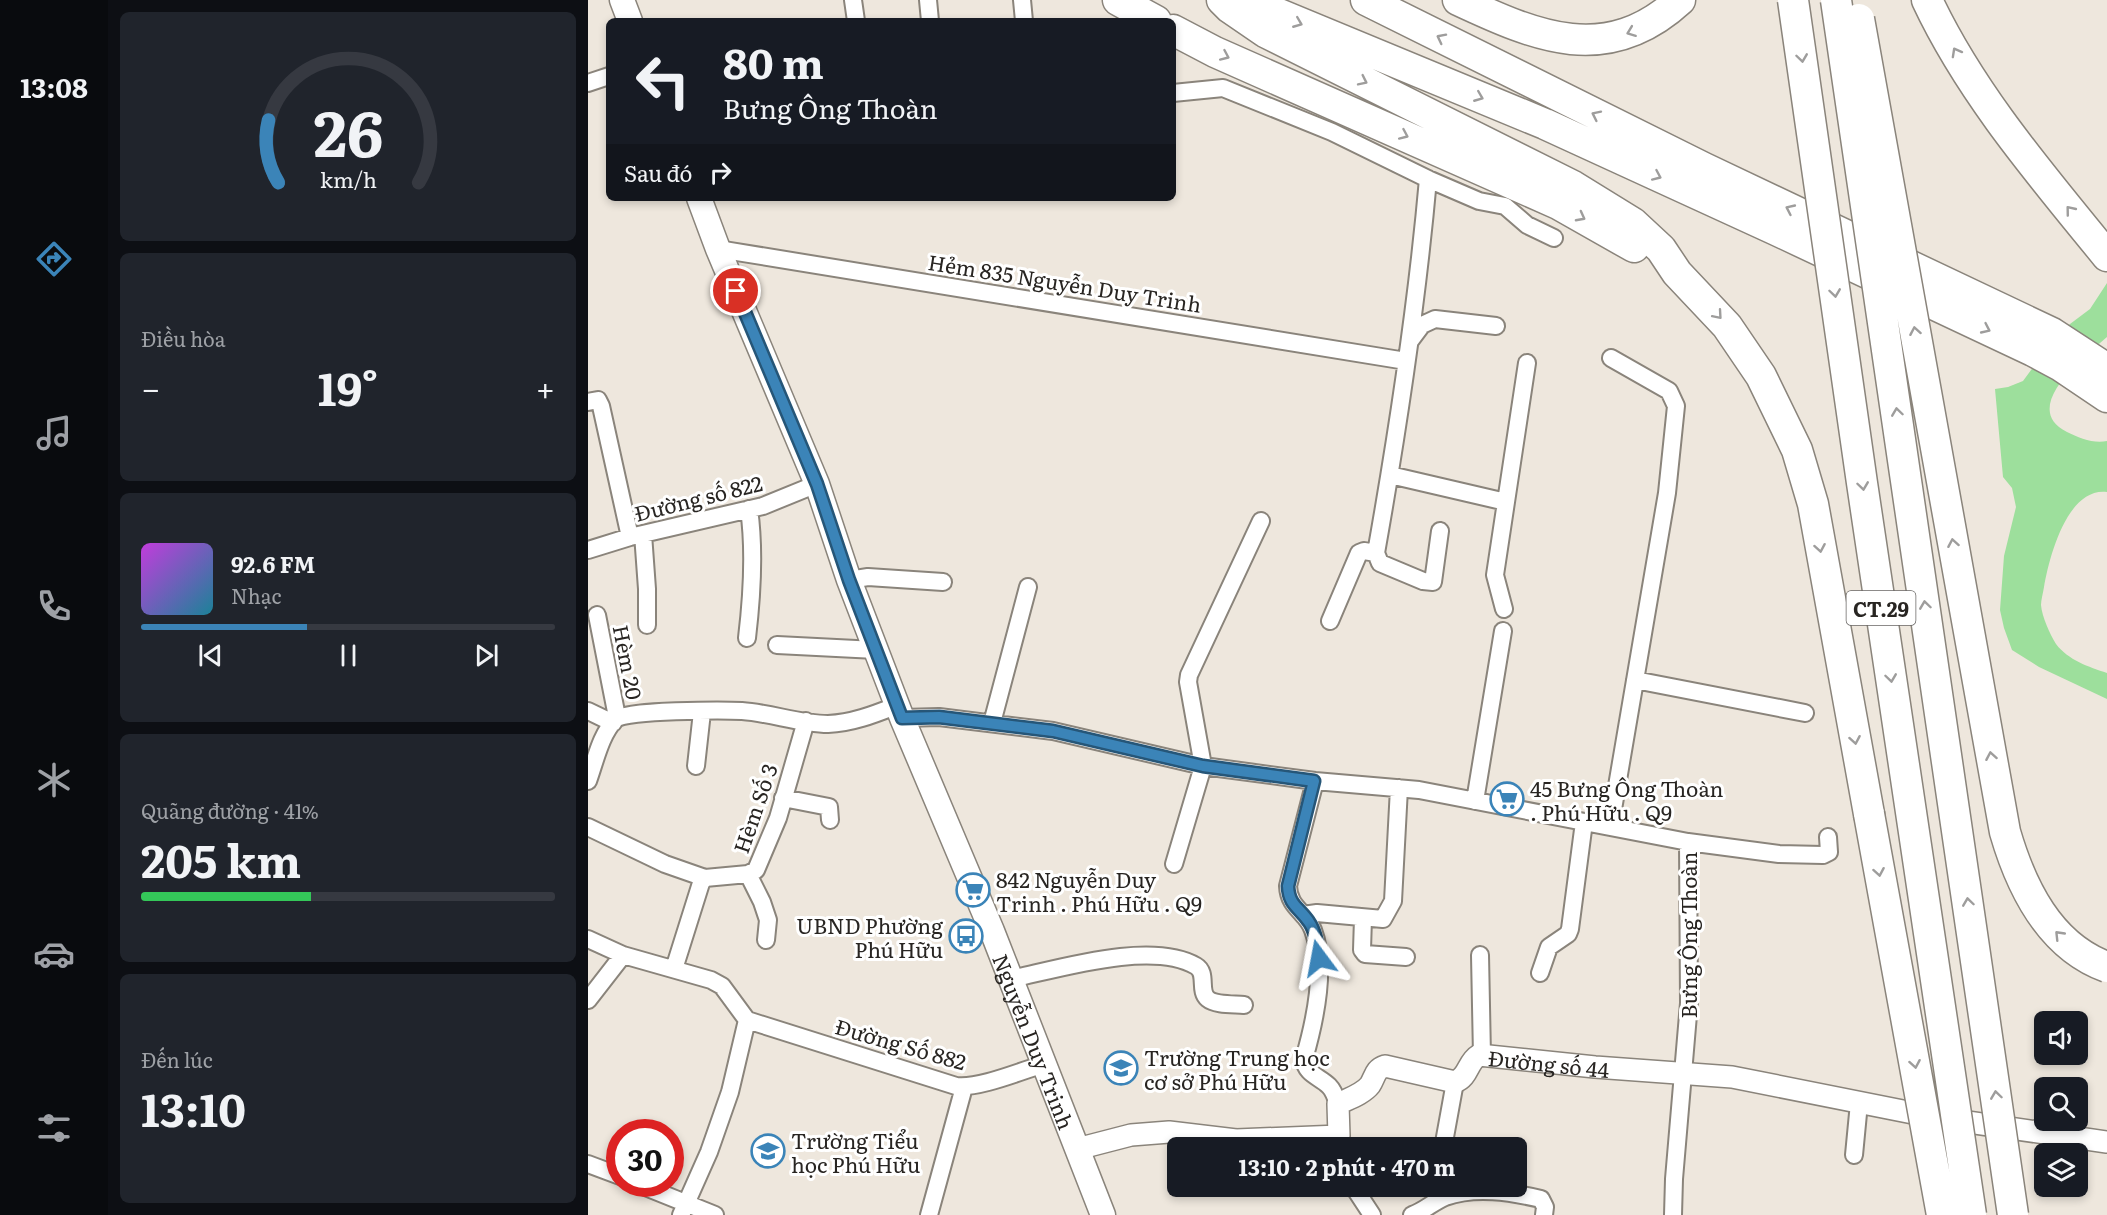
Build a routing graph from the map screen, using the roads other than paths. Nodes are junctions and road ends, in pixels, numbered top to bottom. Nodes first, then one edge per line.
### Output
1 (622, 0) edge
2 (853, 0) edge
3 (928, 0) edge
4 (1022, 0) edge
5 (1222, 0) edge
6 (1245, 0) edge
7 (1366, 0) edge
8 (1458, 0) edge
9 (1680, 0) edge
10 (1793, 0) edge
11 (1836, 0) edge
12 (1856, 0) edge
13 (1927, 0) edge
14 (1124, 4) edge
15 (629, 18) edge
16 (856, 18) edge
17 (930, 18) edge
18 (1024, 18) edge
19 (1150, 18) edge
20 (1176, 32) edge
21 (606, 77) edge
22 (588, 83) edge
23 (1176, 93) edge
24 (1428, 179) junction
25 (700, 201) edge
26 (1554, 238) dead end
27 (718, 249) junction
28 (2107, 255) edge
29 (1677, 273) junction
30 (1496, 326) dead end
31 (1409, 342) junction
32 (2042, 342) junction
33 (1611, 358) dead end
34 (1406, 361) junction
35 (1527, 363) dead end
36 (2093, 368) edge
37 (2107, 397) edge
38 (588, 402) edge
39 (1390, 475) junction
40 (817, 484) junction
41 (1506, 502) junction
42 (749, 509) junction
43 (1261, 521) dead end
44 (1440, 531) dead end
45 (637, 536) junction
46 (588, 550) edge
47 (1377, 553) junction
48 (849, 580) junction
49 (943, 582) dead end
50 (1028, 587) dead end
51 (1504, 609) dead end
52 (597, 615) dead end
53 (1330, 621) dead end
54 (647, 625) dead end
55 (1503, 632) dead end
56 (747, 638) dead end
57 (777, 645) dead end
58 (876, 650) junction
59 (1635, 680) junction
60 (588, 711) edge
61 (702, 712) junction
62 (900, 712) junction
63 (1805, 713) dead end
64 (615, 720) junction
65 (806, 721) junction
66 (992, 723) junction
67 (696, 766) dead end
68 (1203, 766) junction
69 (588, 781) edge
70 (1314, 781) junction
71 (1400, 788) junction
72 (783, 798) junction
73 (1475, 801) junction
74 (830, 820) dead end
75 (1584, 822) junction
76 (588, 827) edge
77 (1610, 827) junction
78 (1828, 837) dead end
79 (1688, 842) junction
80 (1174, 864) dead end
81 (748, 873) junction
82 (705, 878) junction
83 (1303, 915) junction
84 (1363, 918) junction
85 (588, 939) edge
86 (766, 940) dead end
87 (623, 955) junction
88 (1480, 955) dead end
89 (1406, 957) dead end
90 (2107, 967) edge
91 (674, 969) junction
92 (1540, 973) dead end
93 (1011, 979) junction
94 (588, 1000) edge
95 (1244, 1005) dead end
96 (747, 1020) junction
97 (1482, 1056) junction
98 (1044, 1064) junction
99 (1684, 1073) junction
100 (1455, 1082) junction
101 (964, 1088) junction
102 (1859, 1103) junction
103 (1338, 1104) junction
104 (1211, 1137) edge
105 (1340, 1137) edge
106 (1445, 1137) edge
107 (2107, 1142) edge
108 (1077, 1149) junction
109 (1854, 1155) dead end
110 (588, 1164) edge
111 (606, 1171) edge
112 (661, 1197) edge
113 (1360, 1197) edge
114 (684, 1210) edge
115 (715, 1215) edge
116 (929, 1215) edge
117 (1103, 1215) edge
118 (1372, 1215) edge
119 (1412, 1215) edge
120 (1544, 1215) edge
121 (1673, 1215) edge
122 (1942, 1215) edge
123 (1971, 1215) edge
124 (2013, 1215) edge

1 - 15 main road
2 - 16 street
3 - 17 street
4 - 18 street
5 -> 29 highway
6 -> 32 highway
32 -> 7 highway
9 -> 8 highway
10 -> 123 highway, CT.29, bridge
124 -> 11 highway, CT.29, bridge
90 -> 12 highway, bridge
28 -> 13 highway
14 - 19 highway
20 -> 29 highway
21 - 22 street
23 - 24 street
24 - 26 street
24 - 31 street
25 - 27 main road, Nguyễn Duy Trinh
27 - 34 street, Hẻm 835 Nguyễn Duy Trinh
27 - 40 main road, Nguyễn Duy Trinh
29 -> 122 highway, bridge
30 - 31 street
31 - 34 street
32 - 36 highway
33 - 59 street
34 - 39 street
35 - 41 street
36 - 37 highway
38 - 45 street
39 - 41 street
39 - 47 street
40 - 42 street, Đường số 822
40 - 48 main road, Nguyễn Duy Trinh
41 - 51 street
42 - 45 street, Đường số 822
42 - 56 street
43 - 68 street
44 - 47 street
45 - 46 street, Đường số 822
45 - 54 street
47 - 53 street
48 - 49 street
48 - 58 main road, Nguyễn Duy Trinh
50 - 66 street
52 - 64 street, Hèm 20
55 - 73 street
57 - 58 street
58 - 62 main road, Nguyễn Duy Trinh
59 - 63 street
59 - 77 street
60 - 64 street
61 - 64 street, Bưng Ông Thoàn
61 - 65 street, Bưng Ông Thoàn
61 - 67 street
62 - 65 street, Bưng Ông Thoàn
62 - 66 street, Bưng Ông Thoàn
62 - 93 main road, Nguyễn Duy Trinh
64 - 69 street
65 - 72 street, Hèm Số 3
66 - 68 street, Bưng Ông Thoàn
68 - 70 street, Bưng Ông Thoàn
68 - 80 street
70 - 71 street, Bưng Ông Thoàn
70 - 83 street
71 - 73 street, Bưng Ông Thoàn
71 - 84 street
72 - 74 street
72 - 81 street, Hèm Số 3
73 - 75 street, Bưng Ông Thoàn
75 - 77 street, Bưng Ông Thoàn
75 - 92 street
76 - 82 street
77 - 79 street, Bưng Ông Thoàn
78 - 79 street
79 - 99 street, Bưng Ông Thoàn
81 - 82 street, Hèm Số 3
81 - 86 street
82 - 91 street
83 - 84 street
83 - 103 street
84 - 89 street
85 - 87 street
87 - 91 street
87 - 94 street
88 - 97 street
91 - 96 street
93 - 95 street
93 - 98 main road, Nguyễn Duy Trinh
96 - 101 street, Đường Số 882
96 - 114 street
97 - 99 street, Đường số 44
97 - 100 street, Đường số 44
98 - 101 street, Đường Số 882
98 - 108 main road, Nguyễn Duy Trinh
99 - 102 street
99 - 121 street, Bưng Ông Thoàn
100 - 103 street
100 - 106 street
101 - 116 street
102 - 107 street
102 - 109 street
103 - 105 street
104 - 108 street
108 - 117 main road, Nguyễn Duy Trinh
110 - 111 street
112 - 114 street
113 - 118 street
114 - 115 street
119 - 120 street

